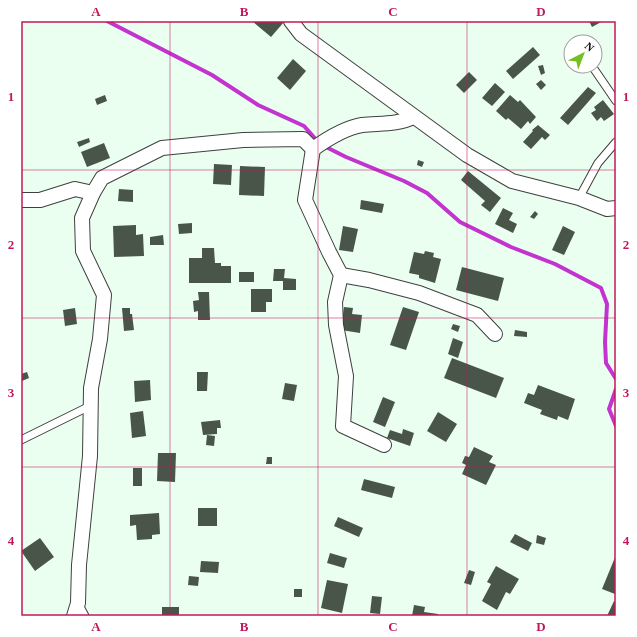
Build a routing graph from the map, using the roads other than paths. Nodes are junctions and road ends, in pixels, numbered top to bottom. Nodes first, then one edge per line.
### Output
1 (291, 21) edge
2 (597, 74) edge
3 (616, 101) edge
4 (414, 117) junction
5 (616, 142) edge
6 (313, 149) junction
7 (93, 193) junction
8 (579, 198) junction
9 (21, 200) edge
10 (616, 208) edge
11 (341, 275) junction
12 (495, 334) dead end
13 (90, 406) junction
14 (21, 440) edge
15 (384, 445) dead end
16 (76, 610) edge
17 (85, 616) edge

1 - 4 street
2 - 3 lane
4 - 6 street
4 - 8 street
5 - 8 lane
6 - 7 street
6 - 11 street
7 - 9 street
7 - 13 street
8 - 10 street
11 - 12 street
11 - 15 street
13 - 14 lane
13 - 16 street
16 - 17 lane

